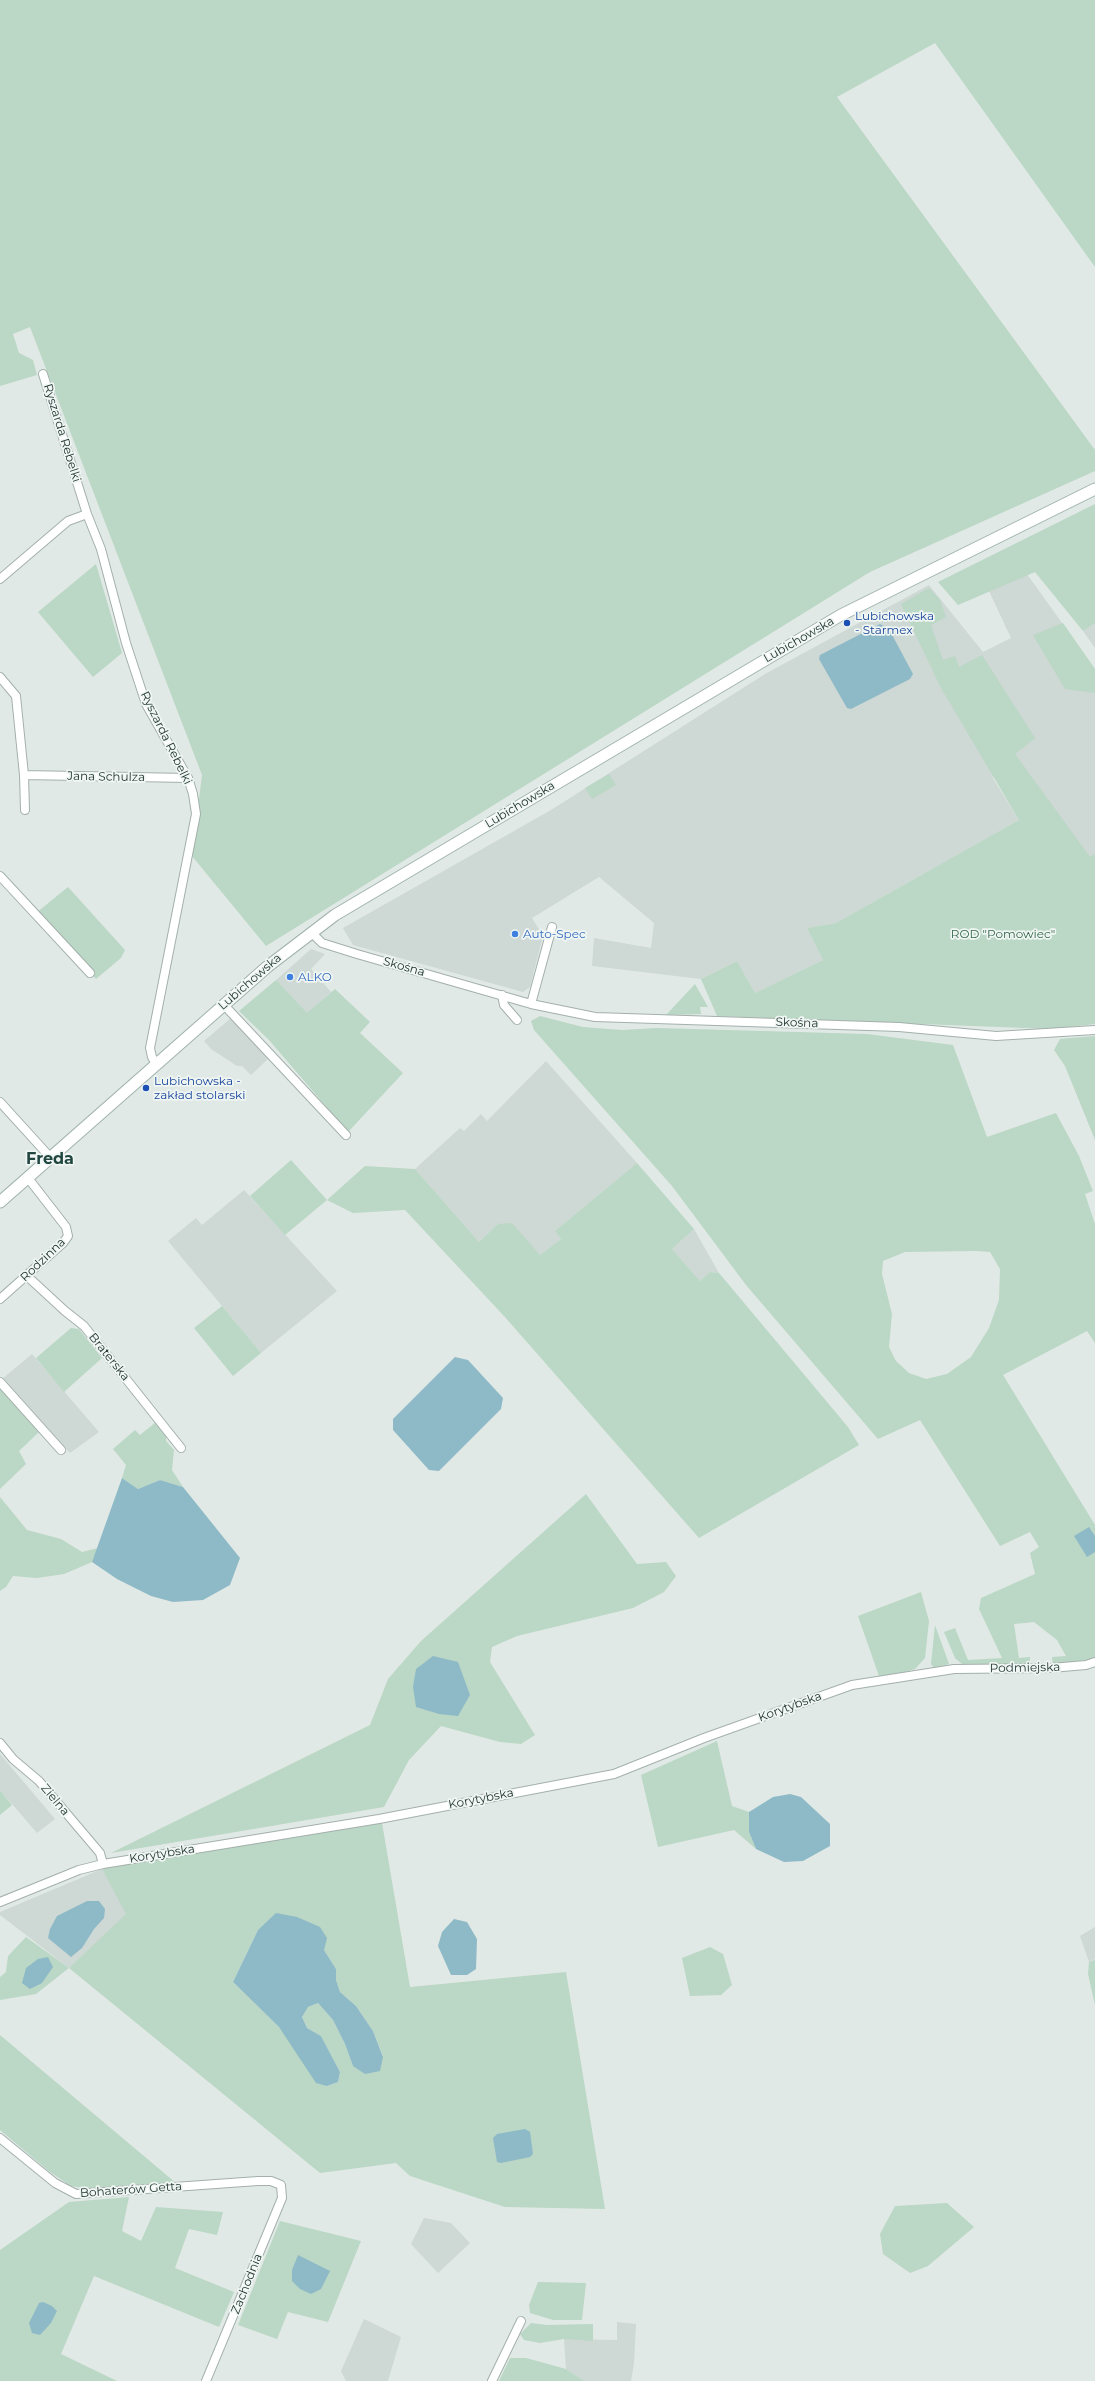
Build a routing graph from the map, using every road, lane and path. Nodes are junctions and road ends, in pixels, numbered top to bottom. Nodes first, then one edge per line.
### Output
1 (43, 374) dead end
2 (1095, 489) edge
3 (87, 514) junction
4 (0, 579) edge
5 (0, 677) edge
6 (24, 776) junction
7 (188, 778) junction
8 (25, 810) dead end
9 (0, 876) edge
10 (552, 927) dead end
11 (311, 932) junction
12 (90, 973) dead end
13 (502, 995) junction
14 (531, 1004) junction
15 (224, 1005) junction
16 (517, 1020) dead end
17 (1095, 1030) edge
18 (156, 1064) junction
19 (0, 1102) edge
20 (346, 1135) dead end
21 (50, 1157) junction
22 (28, 1178) junction
23 (0, 1202) edge
24 (26, 1276) junction
25 (0, 1299) edge
26 (0, 1382) edge
27 (182, 1448) dead end
28 (61, 1450) dead end
29 (1095, 1662) edge
30 (954, 1668) joint
31 (0, 1743) edge
32 (103, 1864) junction
33 (0, 1902) edge
34 (0, 2138) edge
35 (280, 2185) joint
36 (521, 2321) dead end
37 (206, 2381) edge
38 (492, 2381) edge

1 - 3 street, Ryszarda Rebelki
2 - 11 street, Lubichowska
3 - 4 street
3 - 7 street, Ryszarda Rebelki
5 - 6 street
6 - 7 street, Jana Schulza
6 - 8 street
7 - 18 street, Ryszarda Rebelki
9 - 12 street
10 - 14 street
11 - 13 street, Skośna
11 - 15 street, Lubichowska
13 - 14 street, Skośna
13 - 16 street
14 - 17 street, Skośna
15 - 18 street, Lubichowska
15 - 20 street
18 - 21 street, Lubichowska
19 - 21 street
21 - 22 street, Lubichowska
22 - 23 street, Lubichowska
22 - 24 street, Rodzinna
24 - 25 street, Rodzinna
24 - 27 street, Braterska
26 - 28 street
29 - 30 street, Podmiejska
30 - 32 street, Korytybska
31 - 32 street, Zielna
32 - 33 street, Korytybska
34 - 35 street, Bohaterów Getta
35 - 37 street, Zachodnia
36 - 38 street

